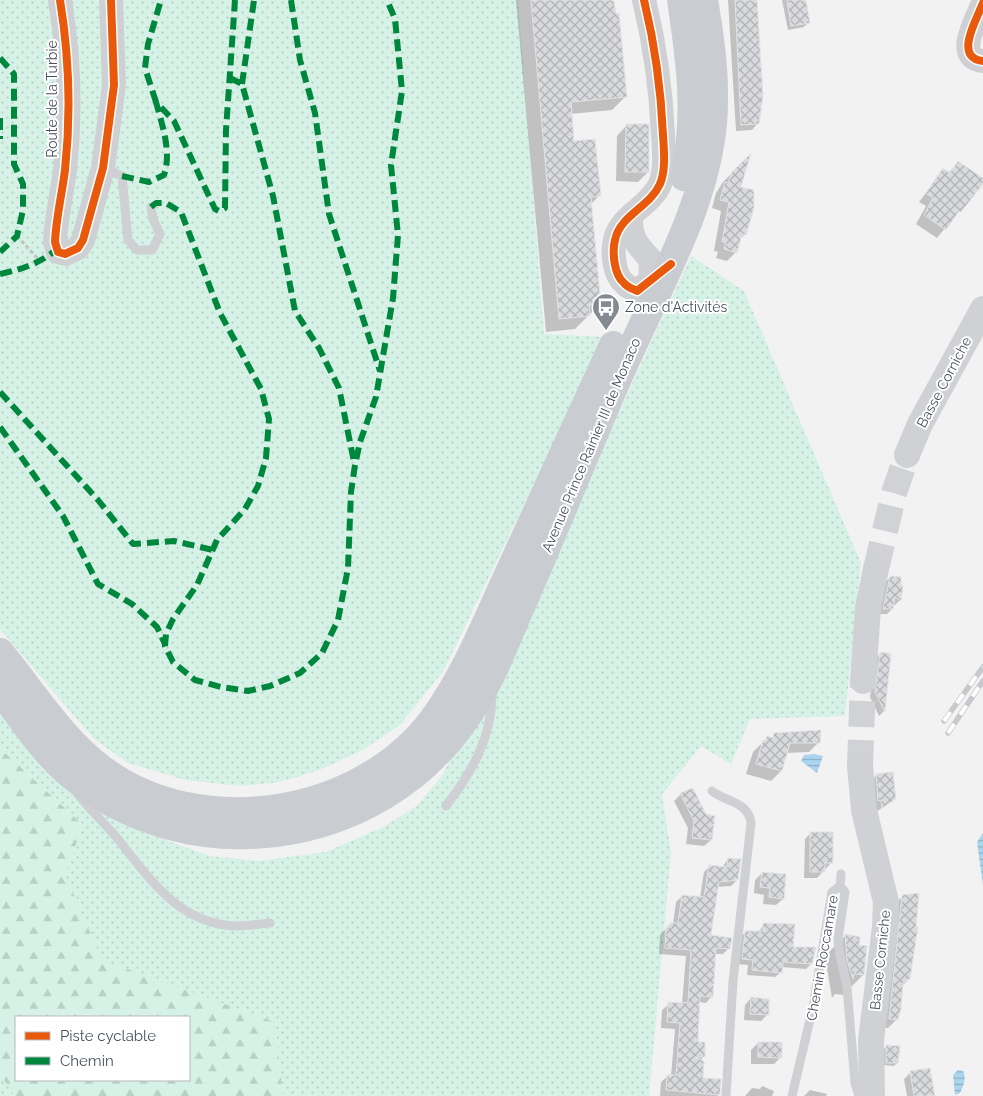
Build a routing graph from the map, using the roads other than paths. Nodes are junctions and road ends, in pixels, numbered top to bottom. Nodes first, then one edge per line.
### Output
1 (60, 0) edge
2 (111, 0) edge
3 (644, 0) edge
4 (680, 0) edge
5 (704, 0) edge
6 (983, 3) edge
7 (975, 62) edge
8 (104, 168) junction
9 (151, 207) dead end
10 (632, 215) junction
11 (653, 274) junction
12 (983, 309) edge
13 (907, 455) tunnel mouth
14 (876, 569) tunnel mouth
15 (0, 652) edge
16 (489, 679) junction
17 (863, 681) tunnel mouth
18 (0, 689) edge
19 (860, 766) tunnel mouth
20 (66, 771) junction
21 (712, 791) dead end
22 (446, 806) dead end
23 (841, 874) dead end
24 (840, 886) junction
25 (270, 922) dead end
26 (726, 1096) edge
27 (792, 1096) edge
28 (859, 1096) edge
29 (872, 1096) edge

1 - 8 street, Route de la Turbie
2 - 8 street, Route de la Turbie
3 - 10 street
4 - 11 main road, Avenue Prince Rainier III de Monaco
5 - 11 main road, Avenue Prince Rainier III de Monaco
6 - 7 street
8 - 9 lane
10 - 11 street
10 - 11 street
11 - 15 main road, Avenue Prince Rainier III de Monaco
11 - 16 main road, Avenue Prince Rainier III de Monaco
12 - 13 main road, Basse Corniche
14 - 17 main road
16 - 20 main road, Avenue Prince Rainier III de Monaco
16 - 22 lane
18 - 20 main road, Avenue Prince Rainier III de Monaco
19 - 29 main road, Basse Corniche
20 - 25 lane
21 - 26 lane
23 - 24 lane
24 - 27 lane, Chemin Roccamare
24 - 28 lane, Chemin Roccamare

